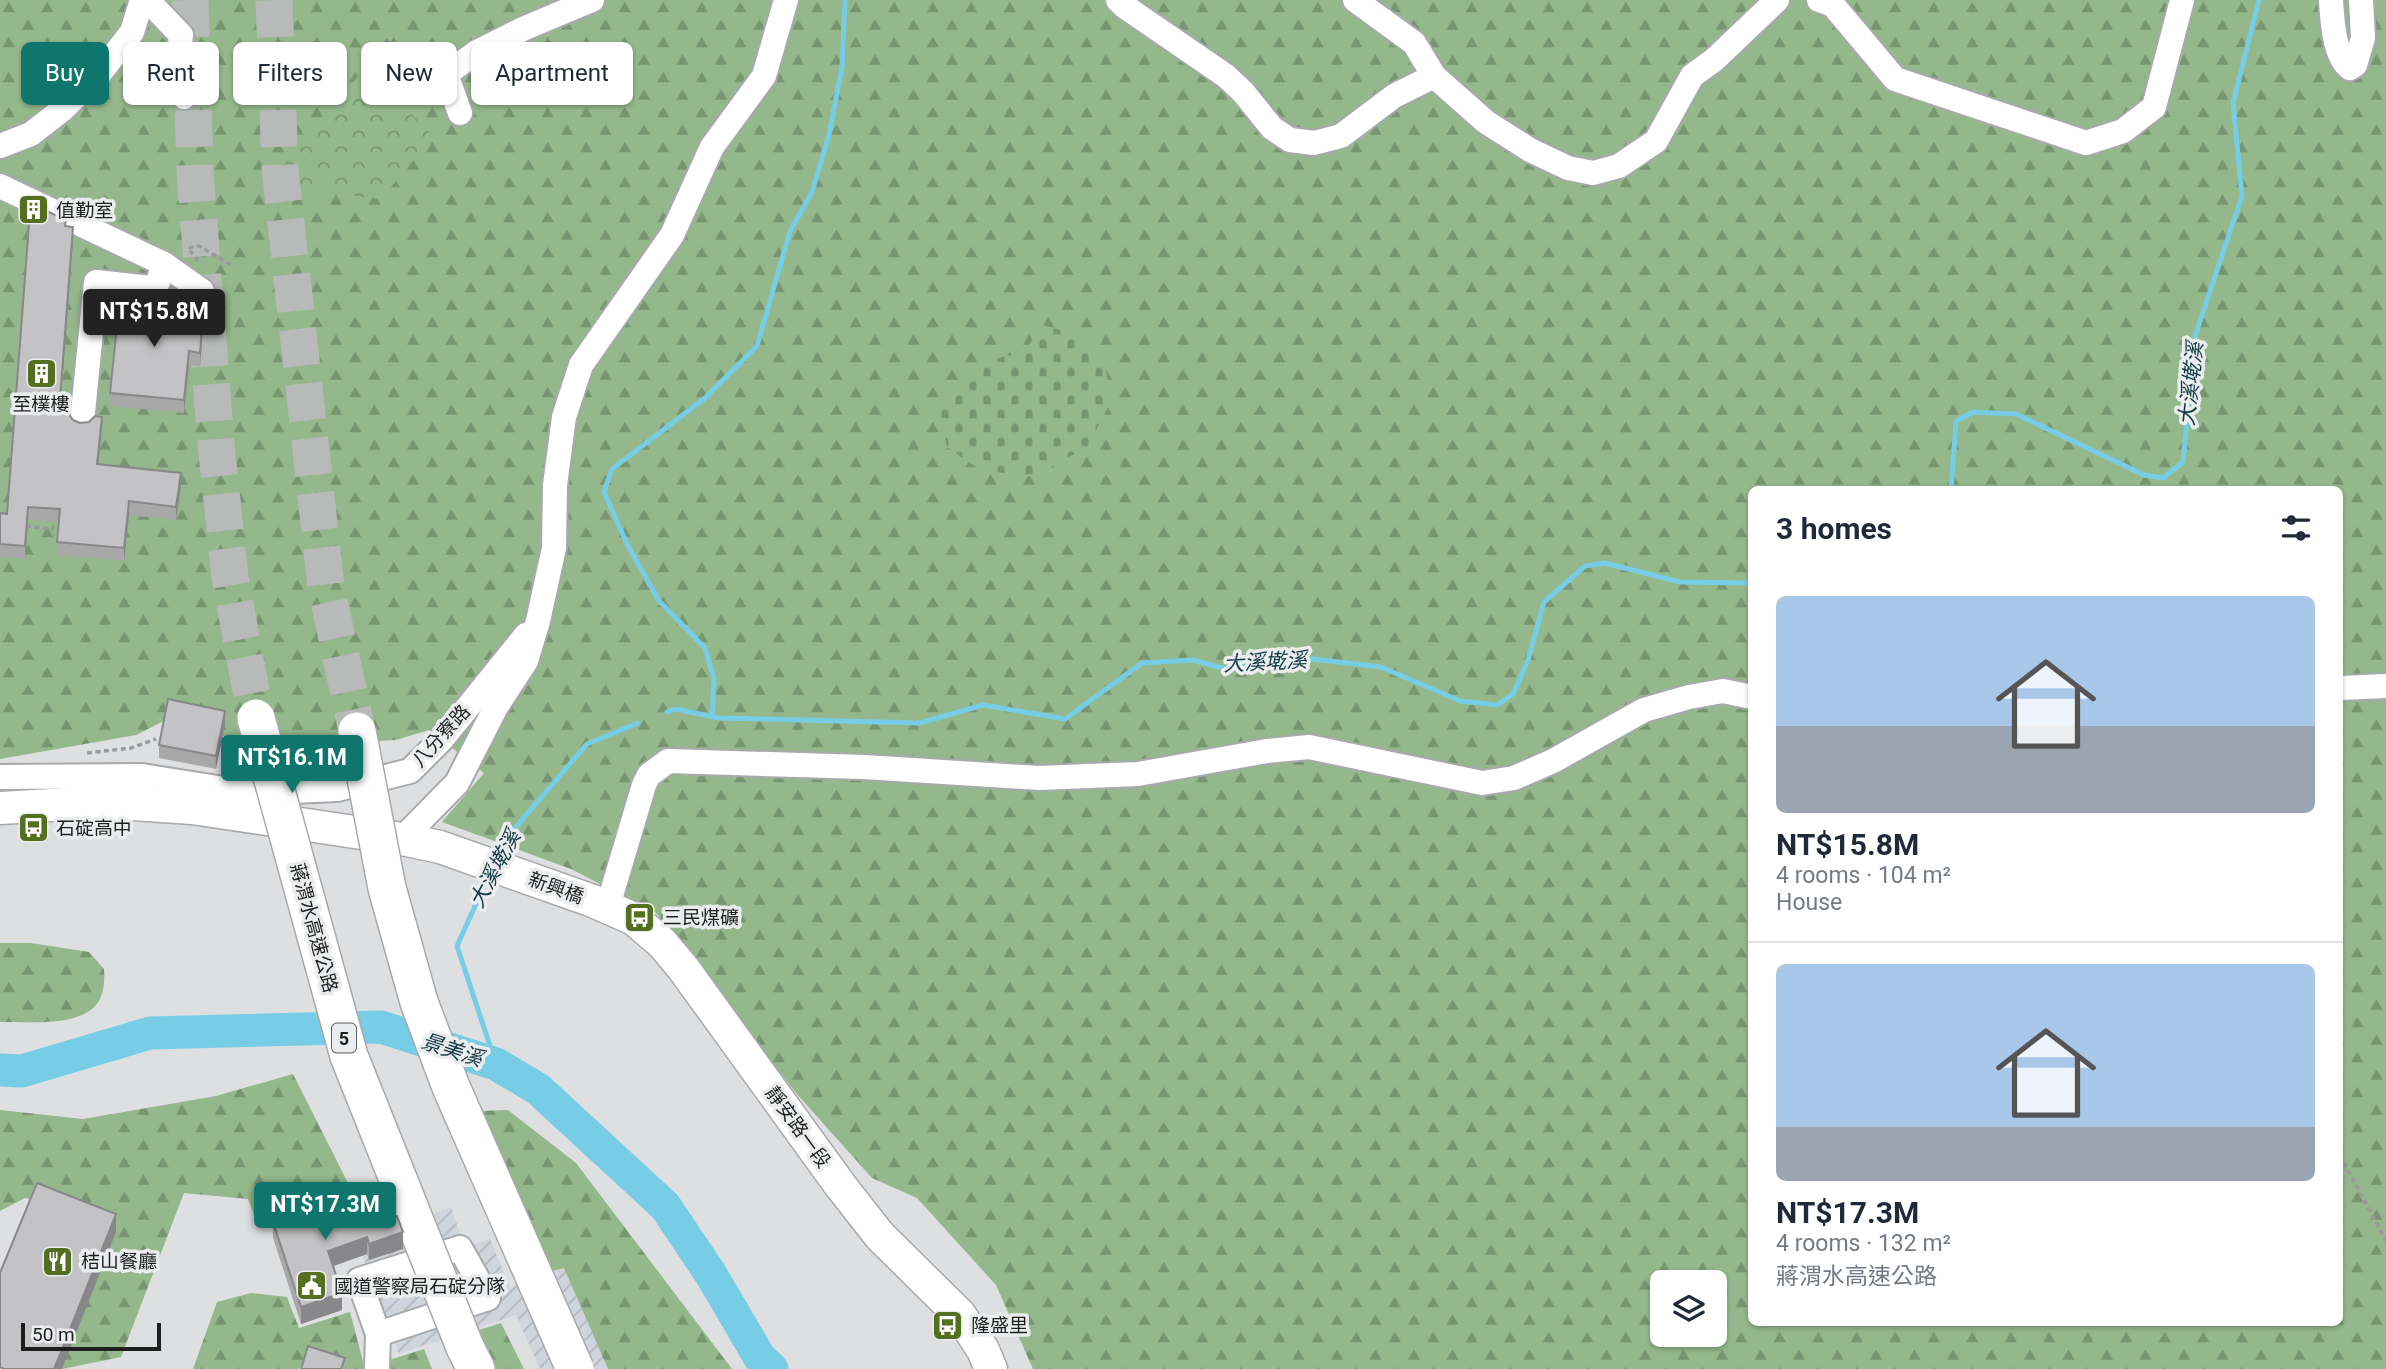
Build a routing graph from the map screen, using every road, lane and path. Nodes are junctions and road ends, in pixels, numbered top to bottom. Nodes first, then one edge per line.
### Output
1 (592, 0) edge
2 (786, 0) edge
3 (1118, 0) edge
4 (1355, 0) edge
5 (1777, 0) edge
6 (1819, 0) edge
7 (2182, 0) edge
8 (2331, 0) edge
9 (2361, 0) edge
10 (141, 1) edge
11 (1141, 10) edge
12 (180, 42) edge
13 (1434, 76) junction
14 (460, 114) dead end
15 (0, 146) edge
16 (0, 186) edge
17 (164, 264) junction
18 (231, 265) dead end
19 (202, 291) joint
20 (82, 422) edge
21 (67, 520) edge
22 (15, 524) edge
23 (538, 621) junction
24 (2386, 686) edge
25 (2343, 688) edge
26 (1748, 696) edge
27 (256, 719) tunnel mouth
28 (357, 731) tunnel mouth
29 (0, 777) edge
30 (139, 790) junction
31 (0, 808) edge
32 (402, 838) junction
33 (600, 905) junction
34 (2343, 1161) edge
35 (2386, 1241) edge
36 (378, 1334) junction
37 (471, 1362) edge
38 (377, 1369) edge
39 (575, 1369) edge
40 (991, 1369) edge

1 - 14 street
2 - 23 street
3 - 11 street
4 - 13 street
5 - 13 street
6 - 7 street
8 - 9 street
10 - 12 street
10 - 15 street
11 - 13 street
16 - 17 street
17 - 19 street
17 - 20 street
18 - 19 path
21 - 22 path
23 - 30 street, 八分寮路
23 - 32 street
24 - 25 street
26 - 33 street
27 - 37 highway, 蔣渭水高速公路 / 5, bridge
28 - 39 highway, bridge
29 - 30 street, 八分寮路
30 - 31 main road
30 - 32 main road
32 - 33 main road, 新興橋
33 - 40 main road, 靜安路一段
34 - 35 path
36 - 36 street
36 - 38 street

